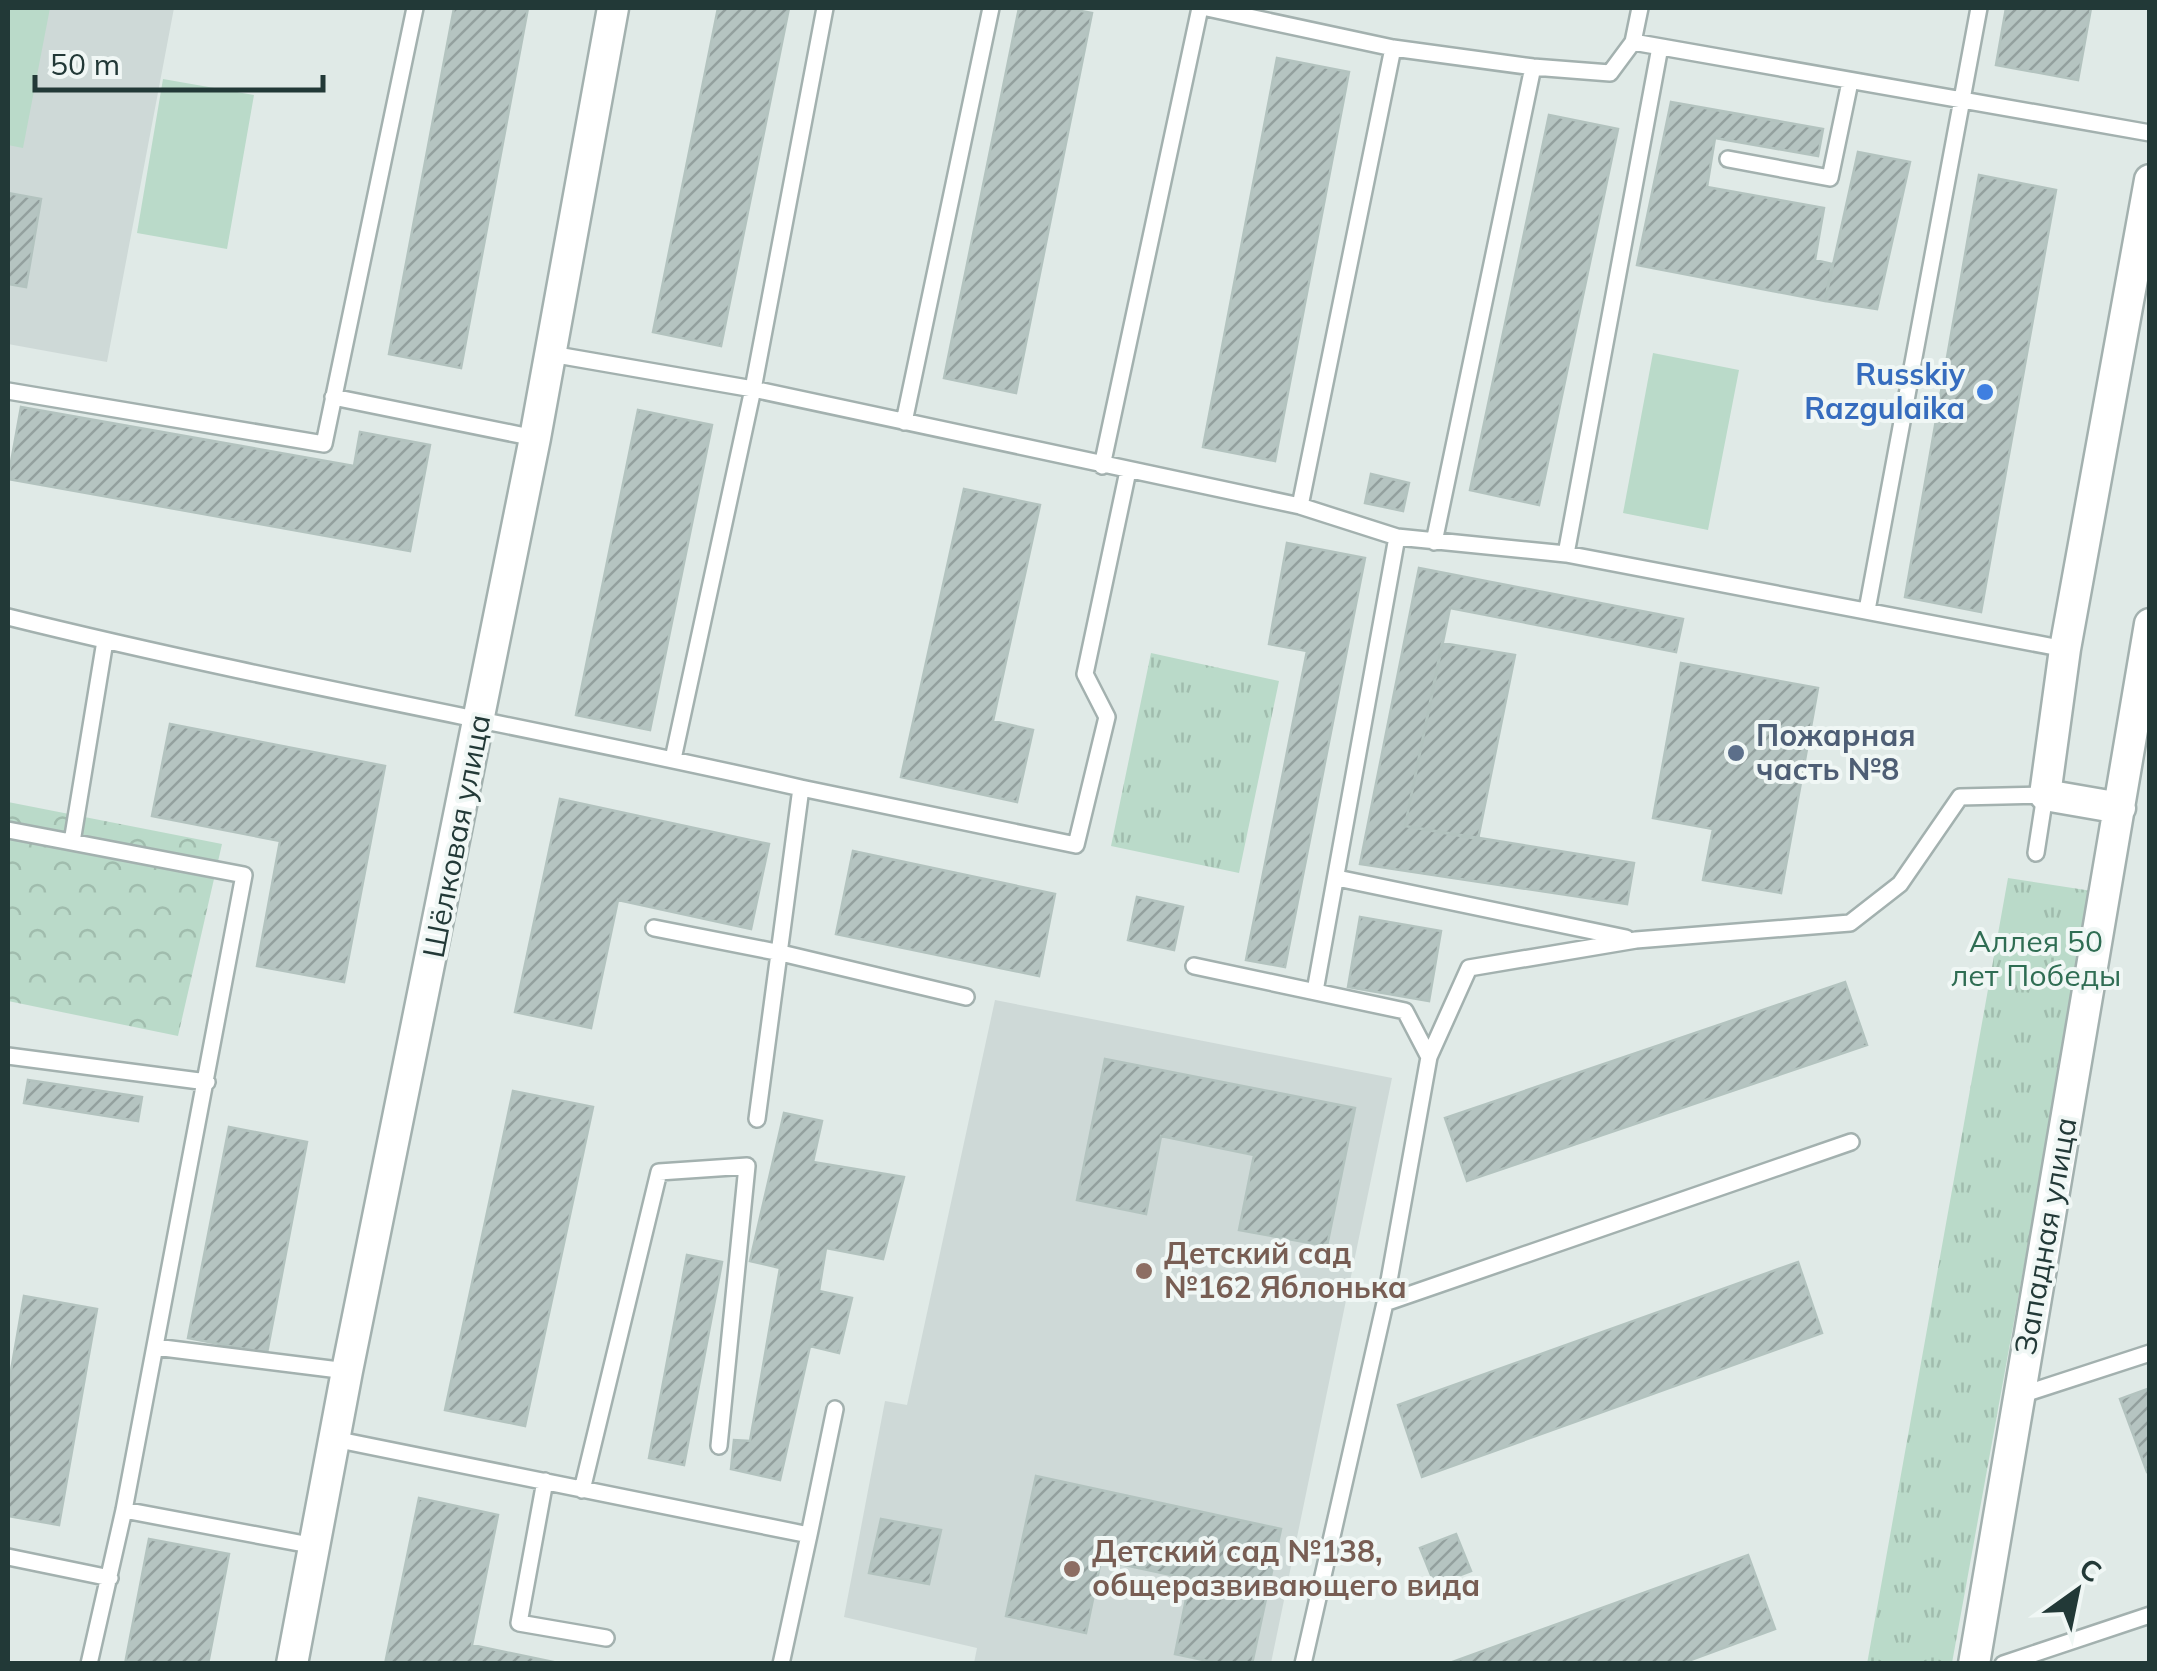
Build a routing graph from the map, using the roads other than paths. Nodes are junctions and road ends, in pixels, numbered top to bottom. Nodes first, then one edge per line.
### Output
1 (415, 8) edge
2 (613, 8) edge
3 (825, 8) edge
4 (991, 8) edge
5 (1203, 8) edge
6 (1640, 8) edge
7 (1979, 8) edge
8 (1633, 42) junction
9 (1660, 47) junction
10 (1393, 48) junction
11 (1532, 67) junction
12 (1850, 82) junction
13 (1961, 101) junction
14 (2150, 134) edge
15 (1728, 159) dead end
16 (2150, 180) edge
17 (551, 354) junction
18 (753, 389) junction
19 (8, 392) edge
20 (333, 396) junction
21 (904, 422) junction
22 (535, 438) junction
23 (1102, 466) junction
24 (1128, 471) junction
25 (1300, 506) junction
26 (1397, 537) junction
27 (1434, 542) junction
28 (1566, 554) junction
29 (1867, 610) junction
30 (8, 617) edge
31 (2150, 624) edge
32 (105, 641) junction
33 (2065, 650) junction
34 (2147, 658) edge
35 (480, 722) junction
36 (674, 759) junction
37 (801, 788) junction
38 (2045, 795) junction
39 (2120, 808) junction
40 (8, 830) edge
41 (72, 842) junction
42 (2036, 853) dead end
43 (1336, 878) junction
44 (654, 928) dead end
45 (1636, 940) junction
46 (781, 953) junction
47 (1194, 966) dead end
48 (1315, 991) junction
49 (966, 997) dead end
50 (8, 1056) edge
51 (1429, 1057) junction
52 (207, 1082) junction
53 (757, 1119) dead end
54 (1851, 1142) dead end
55 (1384, 1303) junction
56 (155, 1348) junction
57 (2150, 1353) edge
58 (347, 1371) junction
59 (2018, 1396) junction
60 (835, 1408) dead end
61 (334, 1439) junction
62 (719, 1446) dead end
63 (544, 1482) junction
64 (582, 1490) junction
65 (124, 1510) junction
66 (808, 1535) junction
67 (315, 1546) junction
68 (8, 1557) edge
69 (110, 1578) junction
70 (2150, 1615) edge
71 (606, 1638) dead end
72 (89, 1664) edge
73 (292, 1664) edge
74 (781, 1664) edge
75 (1304, 1664) edge
76 (1974, 1664) edge
77 (2002, 1664) edge

1 - 20 lane
2 - 17 street, Шёлковая улица
3 - 18 lane
4 - 21 lane
5 - 10 lane
5 - 23 lane
6 - 8 lane
7 - 13 lane
8 - 9 lane
8 - 11 lane
9 - 12 lane
9 - 28 lane
10 - 11 lane
10 - 25 lane
11 - 27 lane
12 - 13 lane
12 - 15 lane
13 - 14 lane
13 - 29 lane
16 - 33 street
17 - 18 lane
17 - 22 street, Шёлковая улица
18 - 21 lane
18 - 36 lane
19 - 20 lane
20 - 22 lane
21 - 23 lane
22 - 35 street, Шёлковая улица
23 - 24 lane
24 - 25 lane
24 - 37 lane
25 - 26 lane
26 - 27 lane
26 - 43 lane
27 - 28 lane
28 - 29 lane
29 - 33 lane
30 - 32 lane
31 - 34 street, Западная улица
32 - 35 lane
32 - 41 lane
33 - 38 street
34 - 39 street, Западная улица
35 - 36 lane
35 - 58 street, Шёлковая улица
36 - 37 lane
37 - 46 lane
38 - 39 street
38 - 42 lane
38 - 45 lane
39 - 59 street, Западная улица
40 - 41 lane
41 - 52 lane
43 - 45 lane
43 - 48 lane
44 - 46 lane
45 - 51 lane
46 - 49 lane
46 - 53 lane
47 - 48 lane
48 - 51 lane
50 - 52 lane
51 - 55 lane
52 - 56 lane
54 - 55 lane
55 - 75 lane
56 - 58 lane
56 - 65 lane
57 - 59 lane
58 - 61 street, Шёлковая улица
59 - 76 street, Западная улица
60 - 66 lane
61 - 63 lane
61 - 67 street, Шёлковая улица
62 - 64 lane
63 - 64 lane
63 - 71 lane
64 - 66 lane
65 - 67 lane
65 - 69 lane
66 - 74 lane
67 - 73 street, Шёлковая улица
68 - 69 lane
69 - 72 lane
70 - 77 lane

